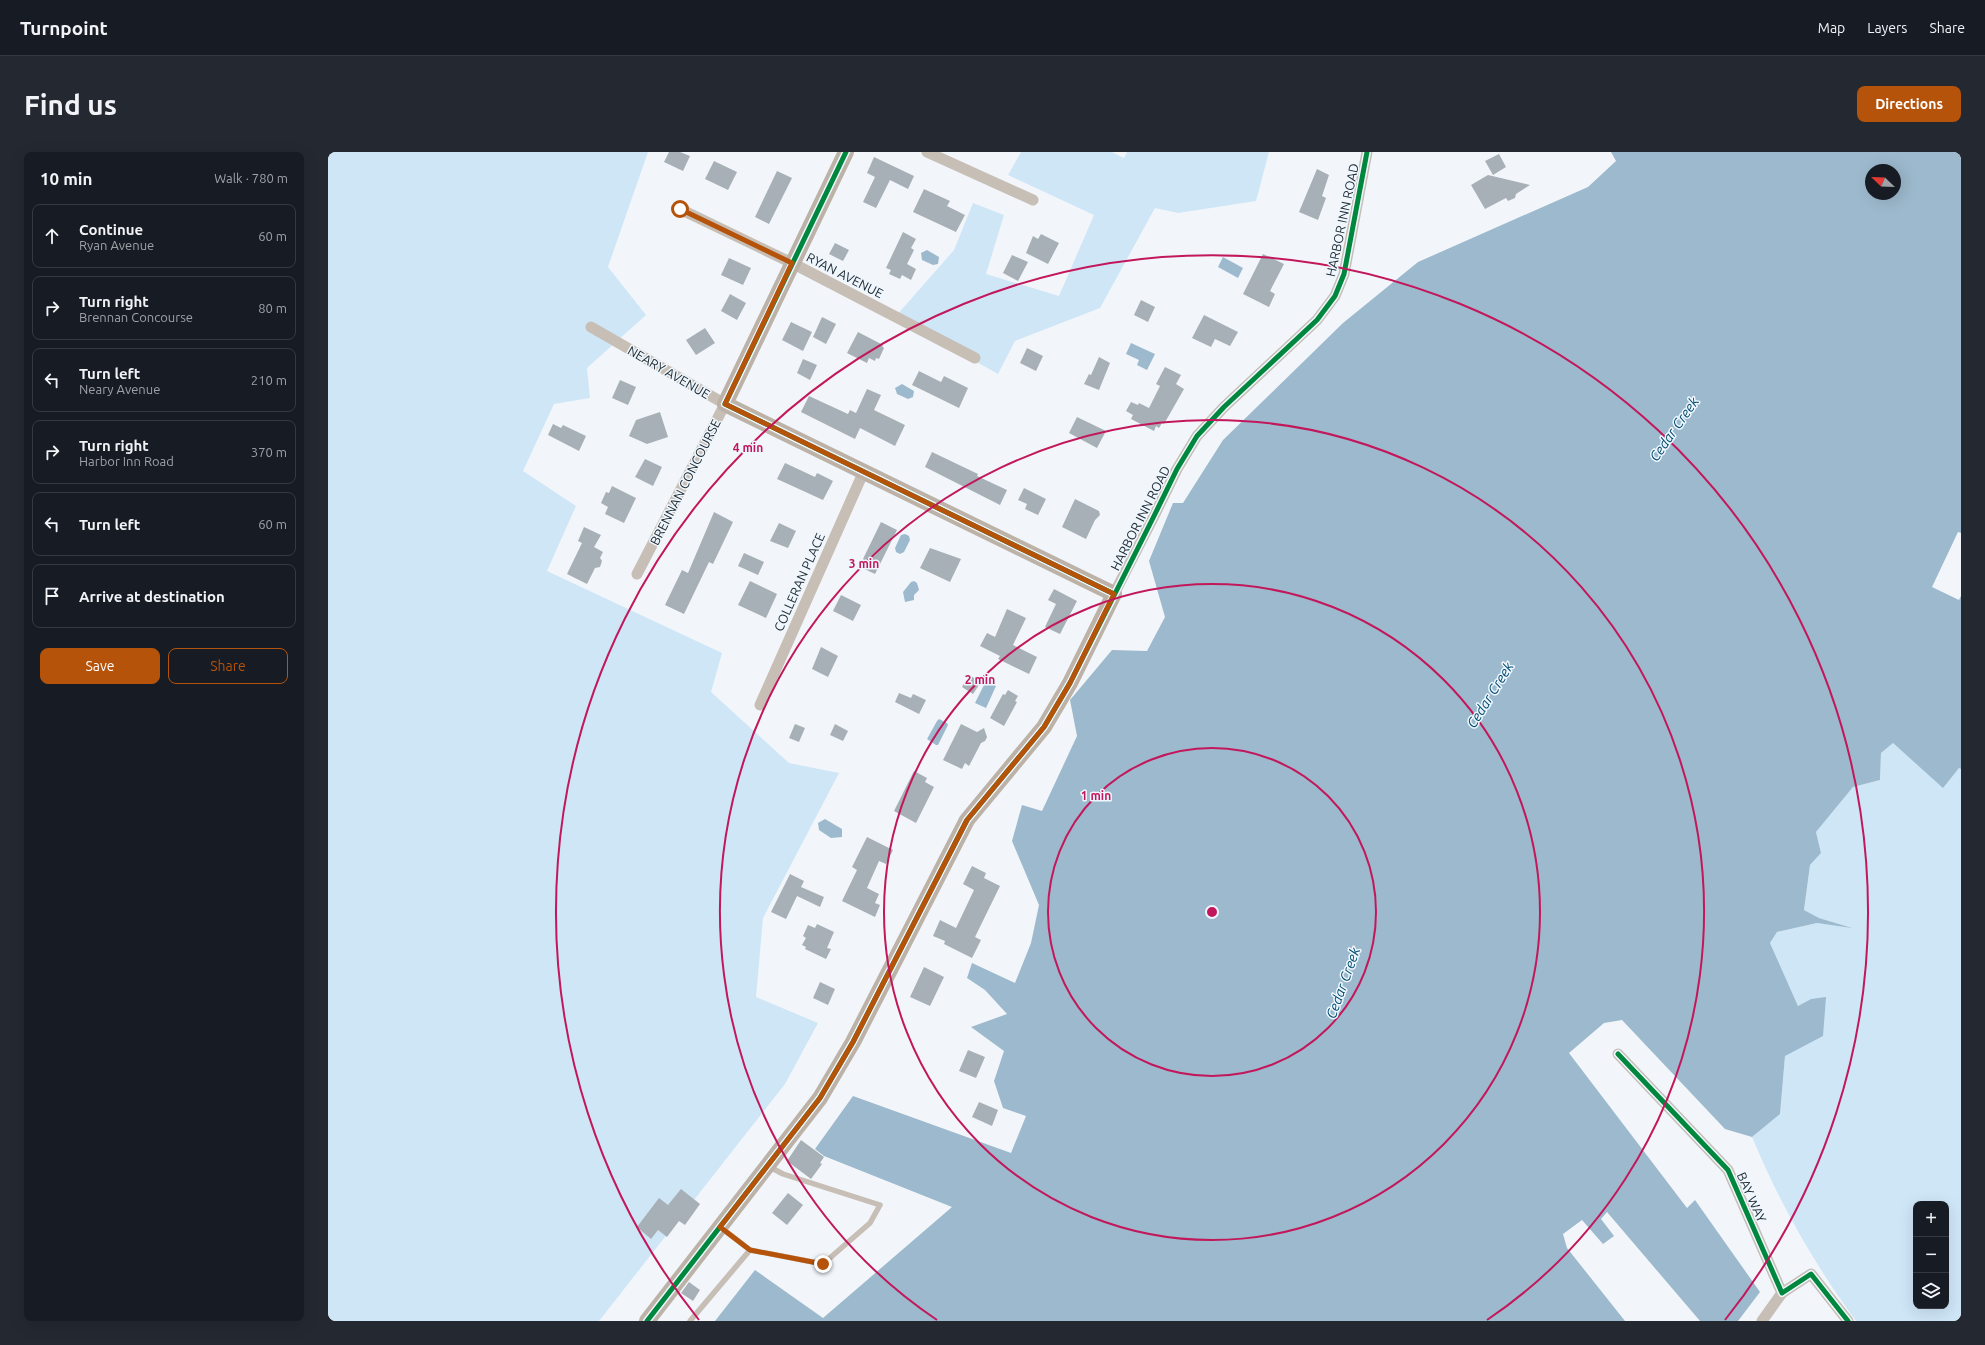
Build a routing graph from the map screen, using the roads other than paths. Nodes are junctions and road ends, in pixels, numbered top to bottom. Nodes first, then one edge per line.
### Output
1 (846, 152) edge
2 (927, 152) edge
3 (1367, 152) edge
4 (1033, 200) dead end
5 (680, 209) dead end
6 (792, 263) junction
7 (591, 327) dead end
8 (976, 358) dead end
9 (725, 404) junction
10 (864, 471) junction
11 (637, 574) dead end
12 (1114, 594) junction
13 (760, 705) dead end
14 (1618, 1054) dead end
15 (767, 1166) junction
16 (720, 1227) junction
17 (750, 1250) junction
18 (1782, 1293) junction
19 (647, 1321) edge
20 (690, 1321) edge
21 (1762, 1321) edge
22 (1848, 1321) edge

1 - 6 main road, BRENNAN CONCOURSE
2 - 4 street
3 - 12 street, HARBOR INN ROAD
5 - 6 street, RYAN AVENUE
6 - 8 street, RYAN AVENUE
6 - 9 main road, BRENNAN CONCOURSE
7 - 9 street, NEARY AVENUE
9 - 10 main road, NEARY AVENUE
9 - 11 street, BRENNAN CONCOURSE
10 - 12 main road, NEARY AVENUE
10 - 13 street, COLLERAN PLACE
12 - 15 main road, HARBOR INN ROAD
14 - 18 street, BAY WAY
15 - 16 main road, HARBOR INN ROAD
15 - 17 lane
16 - 17 lane
16 - 19 main road, HARBOR INN ROAD
17 - 20 lane
18 - 21 street
18 - 22 street

